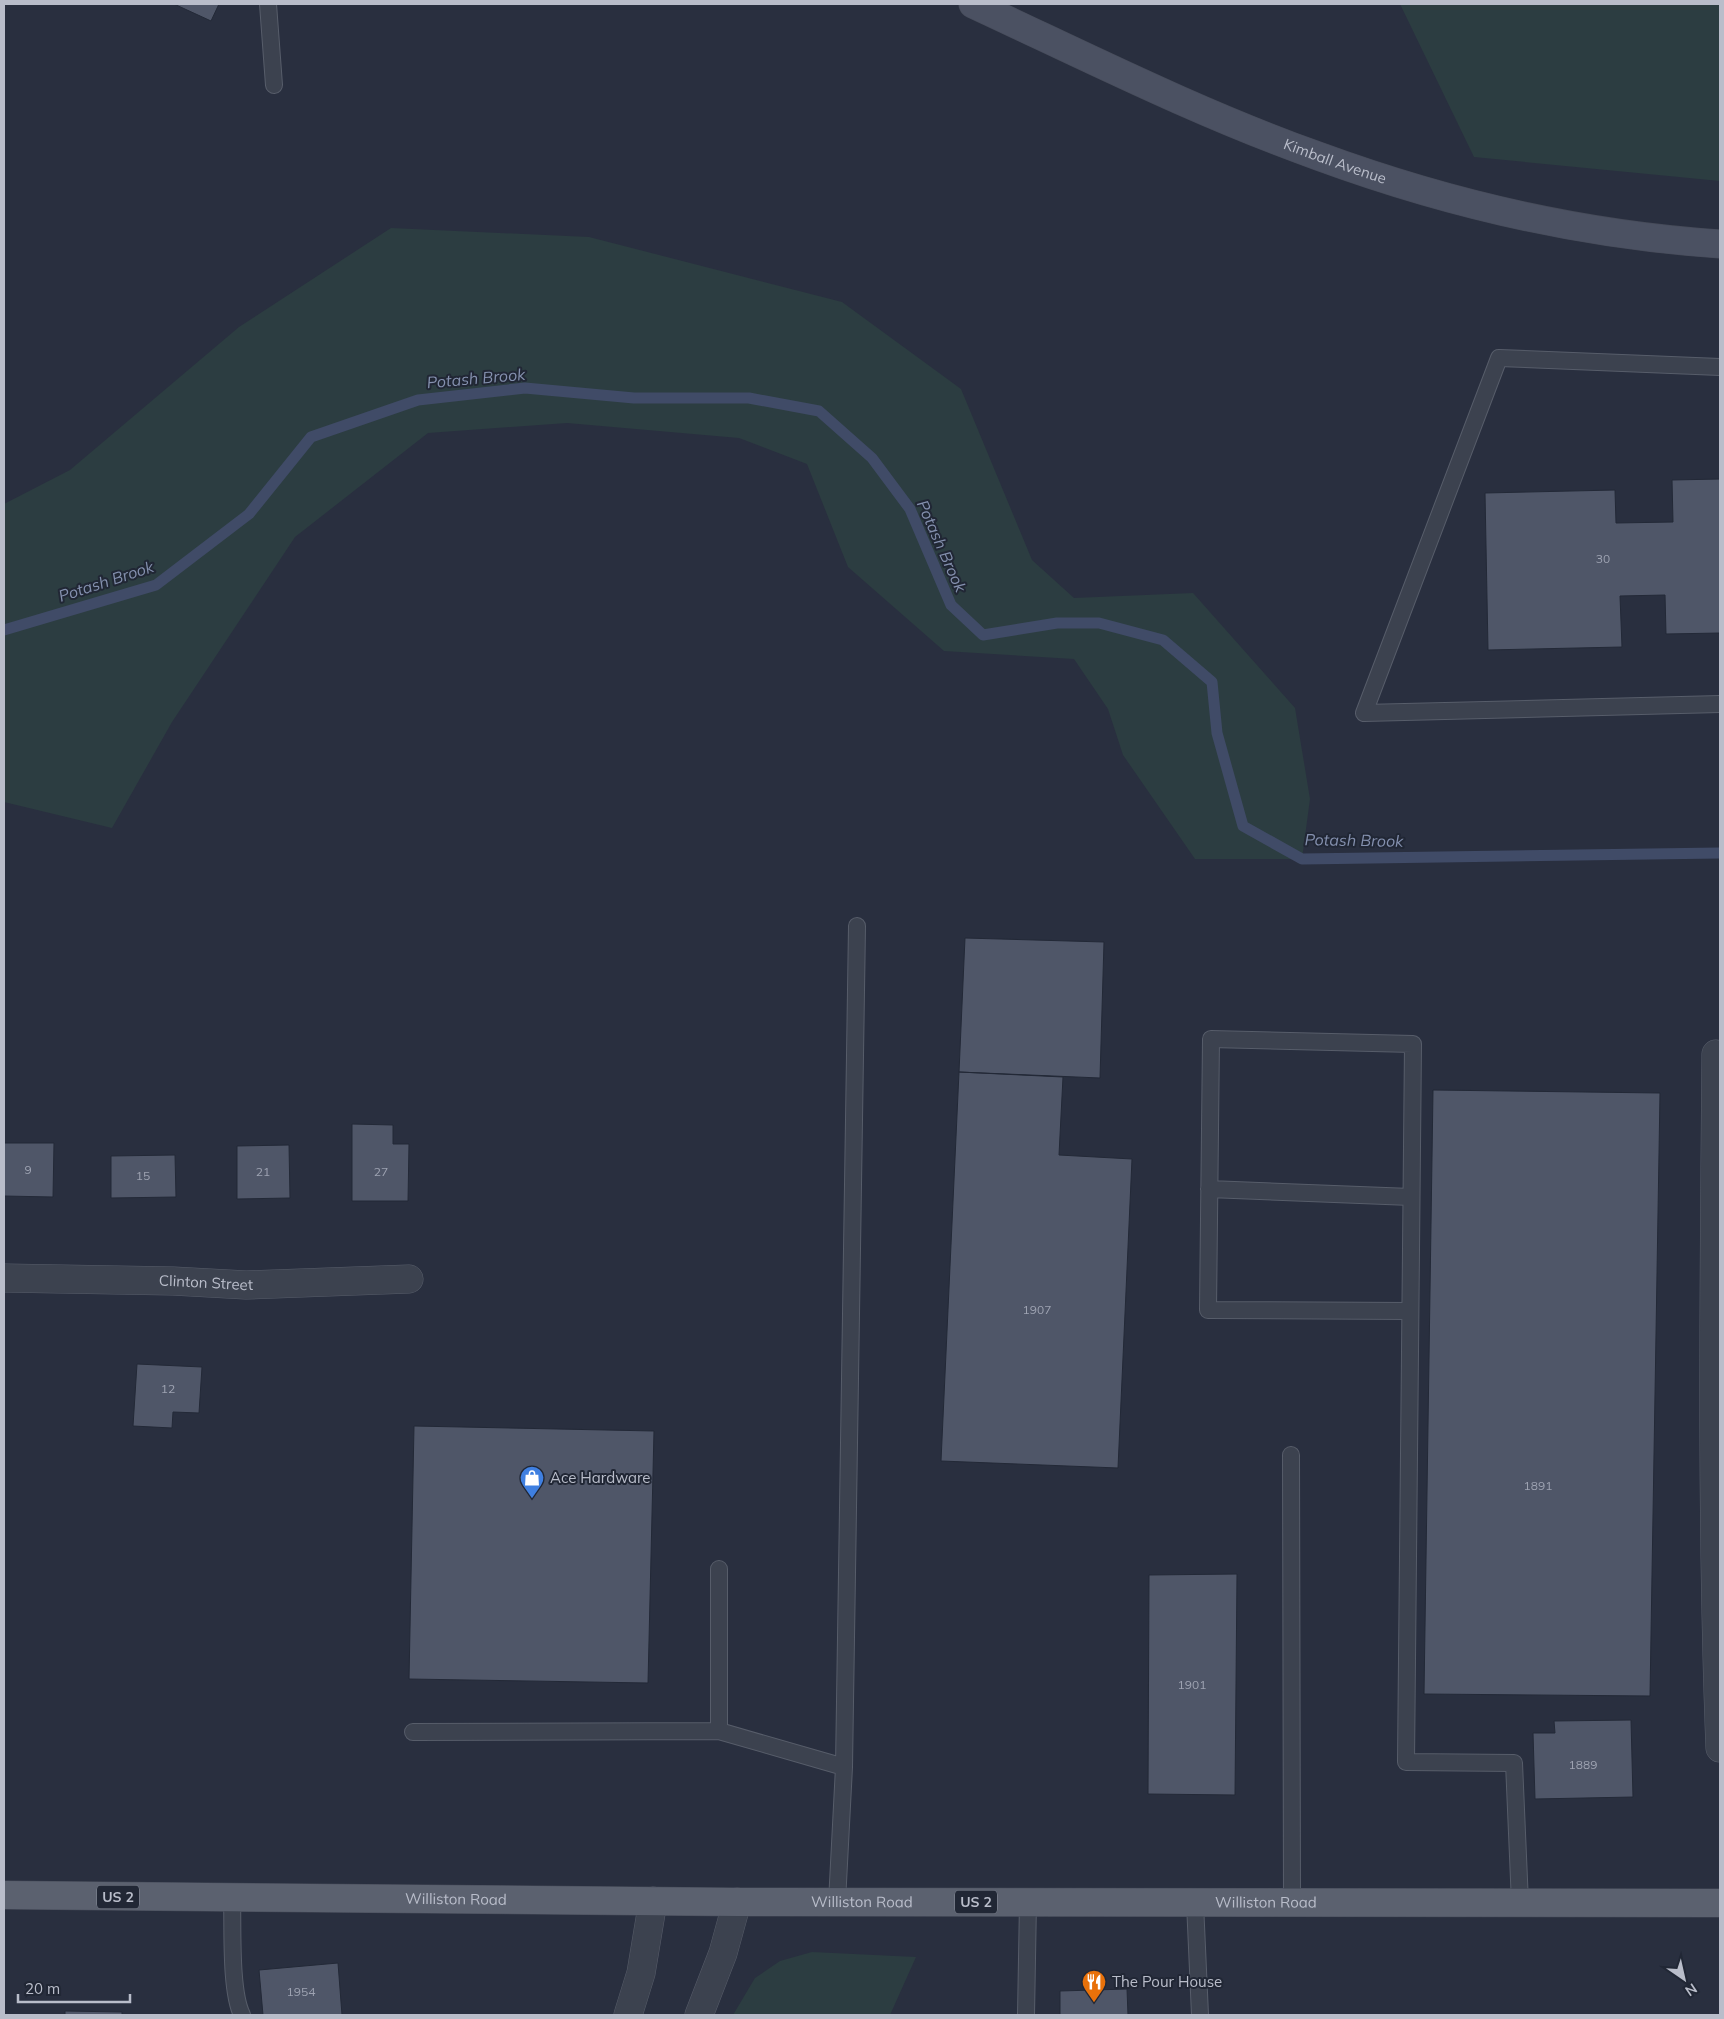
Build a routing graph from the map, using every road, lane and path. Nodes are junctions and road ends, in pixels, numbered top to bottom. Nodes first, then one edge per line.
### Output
1 (268, 4) edge
2 (973, 4) edge
3 (274, 86) dead end
4 (1720, 244) edge
5 (1720, 367) edge
6 (1720, 704) edge
7 (857, 926) dead end
8 (1716, 1054) dead end
9 (1209, 1189) junction
10 (1410, 1197) junction
11 (4, 1278) edge
12 (409, 1279) dead end
13 (1410, 1311) junction
14 (1292, 1455) dead end
15 (719, 1568) dead end
16 (719, 1731) junction
17 (413, 1732) dead end
18 (1720, 1748) edge
19 (844, 1767) junction
20 (4, 1894) edge
21 (232, 1898) junction
22 (653, 1901) junction
23 (737, 1902) junction
24 (837, 1902) junction
25 (1028, 1902) junction
26 (1195, 1903) junction
27 (1292, 1903) junction
28 (1520, 1903) junction
29 (1720, 1903) edge
30 (242, 2015) edge
31 (628, 2015) edge
32 (699, 2015) edge
33 (1026, 2015) edge
34 (1200, 2015) edge

1 - 3 lane
2 - 4 main road, Kimball Avenue
5 - 6 lane
7 - 19 lane
8 - 18 street
9 - 10 lane
9 - 10 lane
9 - 13 lane
10 - 13 lane
11 - 12 street, Clinton Street
13 - 28 lane
14 - 27 lane
15 - 16 lane
16 - 17 lane
16 - 19 lane
19 - 24 lane
20 - 21 main road, Williston Road / US 2
21 - 22 main road, Williston Road / US 2
21 - 30 lane
22 - 23 main road, Williston Road / US 2
22 - 31 street
23 - 24 main road, Williston Road / US 2
23 - 32 street
24 - 25 main road, Williston Road / US 2
25 - 26 main road, Williston Road / US 2
25 - 33 lane
26 - 27 main road, Williston Road / US 2
26 - 34 lane
27 - 28 main road, Williston Road / US 2
28 - 29 main road, Williston Road / US 2

